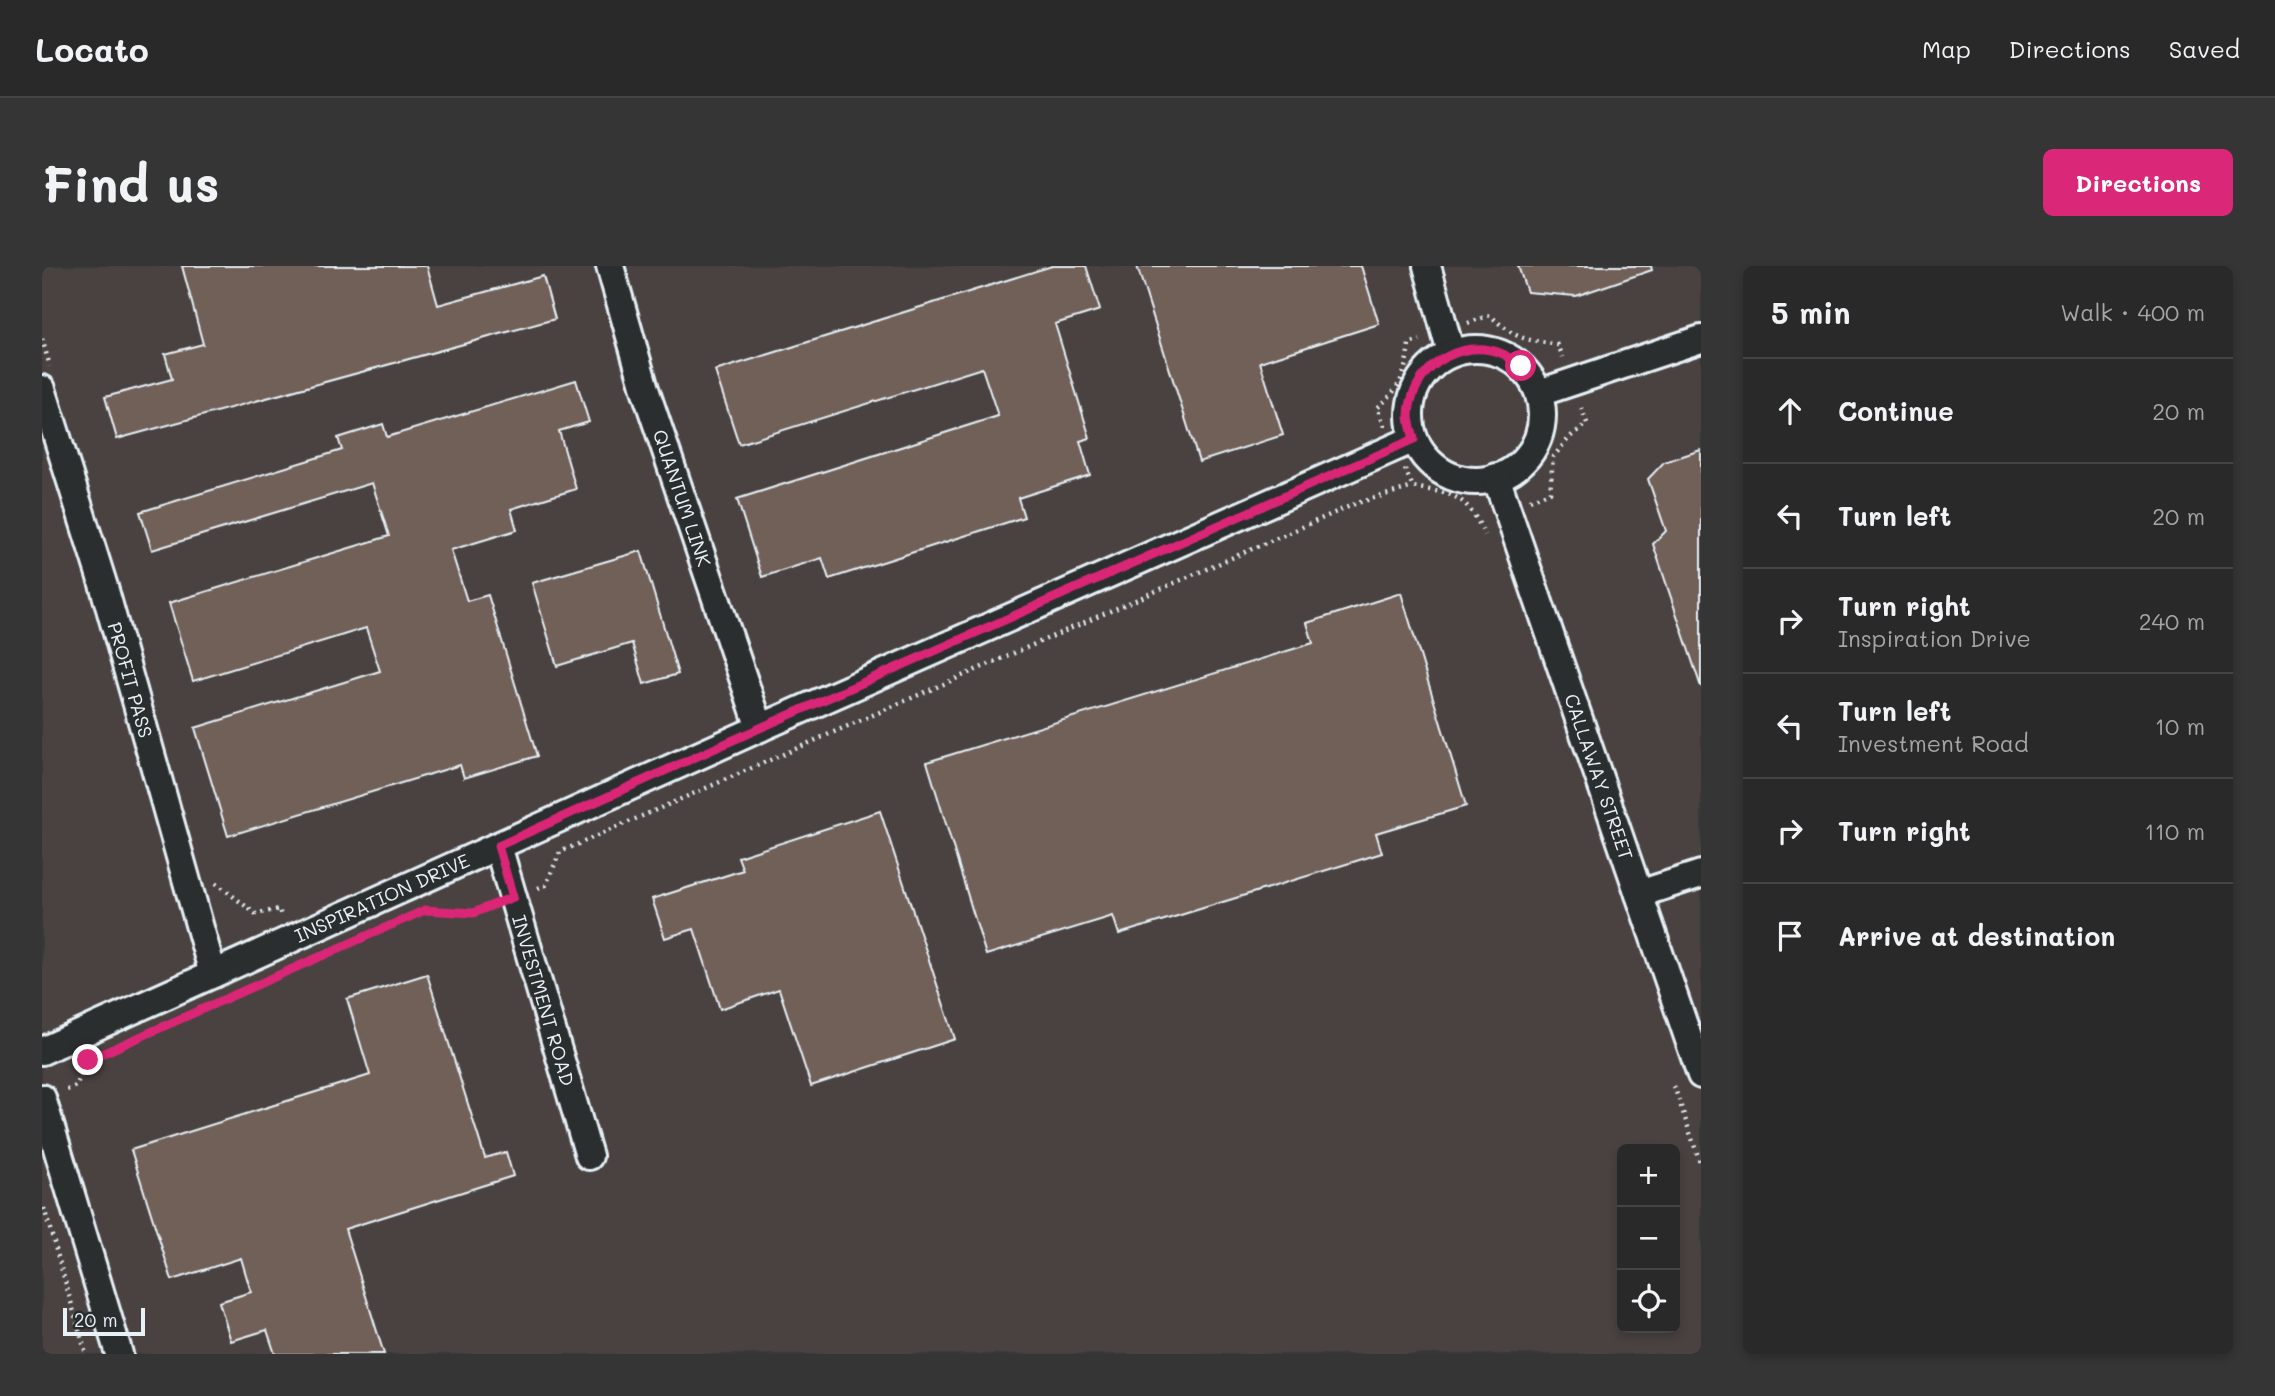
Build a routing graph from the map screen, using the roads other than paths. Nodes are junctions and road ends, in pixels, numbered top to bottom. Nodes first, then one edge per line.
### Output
1 (610, 266) edge
2 (1427, 266) edge
3 (1701, 339) edge
4 (1448, 342) junction
5 (42, 389) edge
6 (1539, 393) junction
7 (1404, 443) junction
8 (1496, 477) junction
9 (760, 728) junction
10 (498, 846) junction
11 (1701, 874) edge
12 (1639, 894) junction
13 (213, 974) junction
14 (42, 1051) edge
15 (1701, 1075) edge
16 (43, 1100) edge
17 (589, 1156) dead end
18 (119, 1354) edge

1 - 9 street, QUANTUM LINK
2 - 4 street
3 - 6 street
4 - 6 street
4 - 7 street
5 - 13 street, PROFIT PASS
6 - 8 street
7 - 8 street
7 - 9 street, INSPIRATION DRIVE
8 - 12 street, CALLAWAY STREET
9 - 10 street, INSPIRATION DRIVE
10 - 13 street, INSPIRATION DRIVE
10 - 17 street, INVESTMENT ROAD
11 - 12 street
12 - 15 street, CALLAWAY STREET
13 - 14 street, INSPIRATION DRIVE
16 - 18 street

